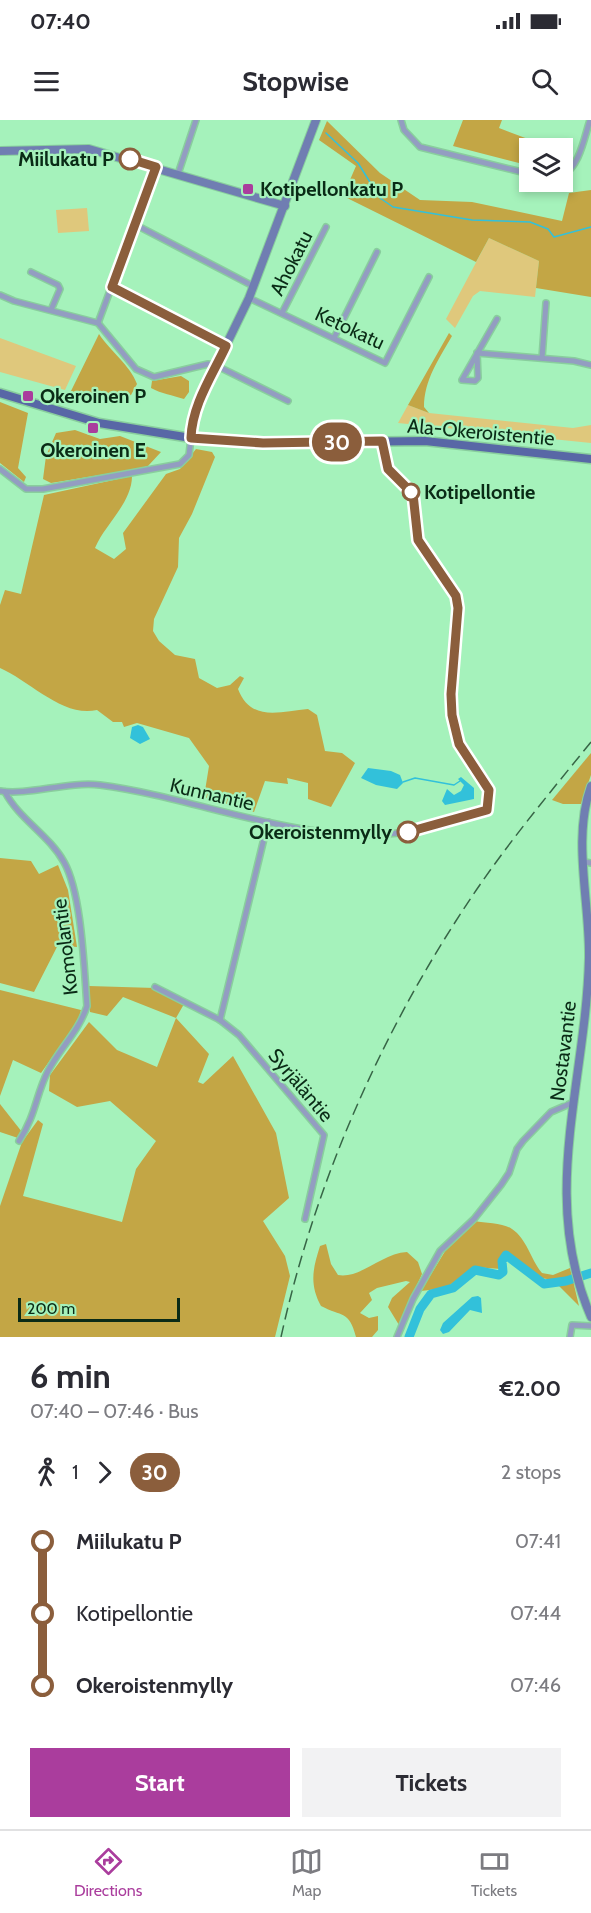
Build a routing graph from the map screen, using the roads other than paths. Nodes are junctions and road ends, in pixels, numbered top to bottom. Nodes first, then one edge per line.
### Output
1 (196, 120) edge
2 (316, 120) edge
3 (401, 120) edge
4 (582, 120) edge
5 (590, 122) edge
6 (0, 151) edge
7 (573, 163) edge
8 (156, 167) junction
9 (519, 171) edge
10 (178, 174) junction
11 (285, 206) junction
12 (136, 225) junction
13 (326, 227) dead end
14 (377, 252) dead end
15 (31, 272) dead end
16 (429, 277) dead end
17 (253, 286) junction
18 (112, 287) junction
19 (0, 295) edge
20 (249, 298) junction
21 (546, 303) dead end
22 (51, 310) junction
23 (282, 313) junction
24 (497, 319) dead end
25 (98, 323) junction
26 (334, 338) junction
27 (226, 346) junction
28 (477, 353) junction
29 (542, 358) junction
30 (591, 365) edge
31 (217, 366) junction
32 (0, 393) edge
33 (288, 400) dead end
34 (191, 438) junction
35 (382, 441) junction
36 (568, 457) junction
37 (591, 459) edge
38 (591, 465) edge
39 (0, 469) edge
40 (591, 786) edge
41 (3, 792) edge
42 (588, 808) edge
43 (268, 822) junction
44 (588, 862) edge
45 (155, 987) dead end
46 (220, 1020) junction
47 (573, 1102) junction
48 (20, 1141) dead end
49 (305, 1219) dead end
50 (591, 1317) edge
51 (591, 1326) edge
52 (397, 1337) edge
53 (570, 1337) edge

1 - 10 street
2 - 11 street
3 - 9 street
4 - 5 street
5 - 7 street
6 - 8 street
8 - 10 street
8 - 12 street
10 - 11 street
11 - 17 street
12 - 17 street
12 - 18 street
13 - 23 street, Ahokatu
14 - 26 street
15 - 22 street
16 - 26 street, Ketokatu
17 - 20 street
18 - 25 street
18 - 27 street
19 - 22 street
20 - 23 street, Ketokatu
20 - 27 street
21 - 29 street
22 - 25 street
23 - 26 street, Ketokatu
24 - 28 street
25 - 31 street
27 - 31 street
28 - 28 street
28 - 29 street
29 - 30 street
31 - 33 street
31 - 34 street
32 - 34 main road, Ala-Okeroistentie
34 - 35 main road, Ala-Okeroistentie
34 - 39 street
35 - 36 main road, Ala-Okeroistentie
35 - 43 street, Kunnantie
36 - 37 main road, Ala-Okeroistentie
36 - 38 main road, Ala-Okeroistentie
40 - 42 street, Nostavantie
41 - 43 street, Kunnantie
41 - 48 street, Komolantie
42 - 44 street, Nostavantie
43 - 46 street
44 - 47 street, Nostavantie
45 - 46 street, Syrjäläntie
46 - 49 street, Syrjäläntie
47 - 50 street, Nostavantie
47 - 52 street
51 - 53 street

